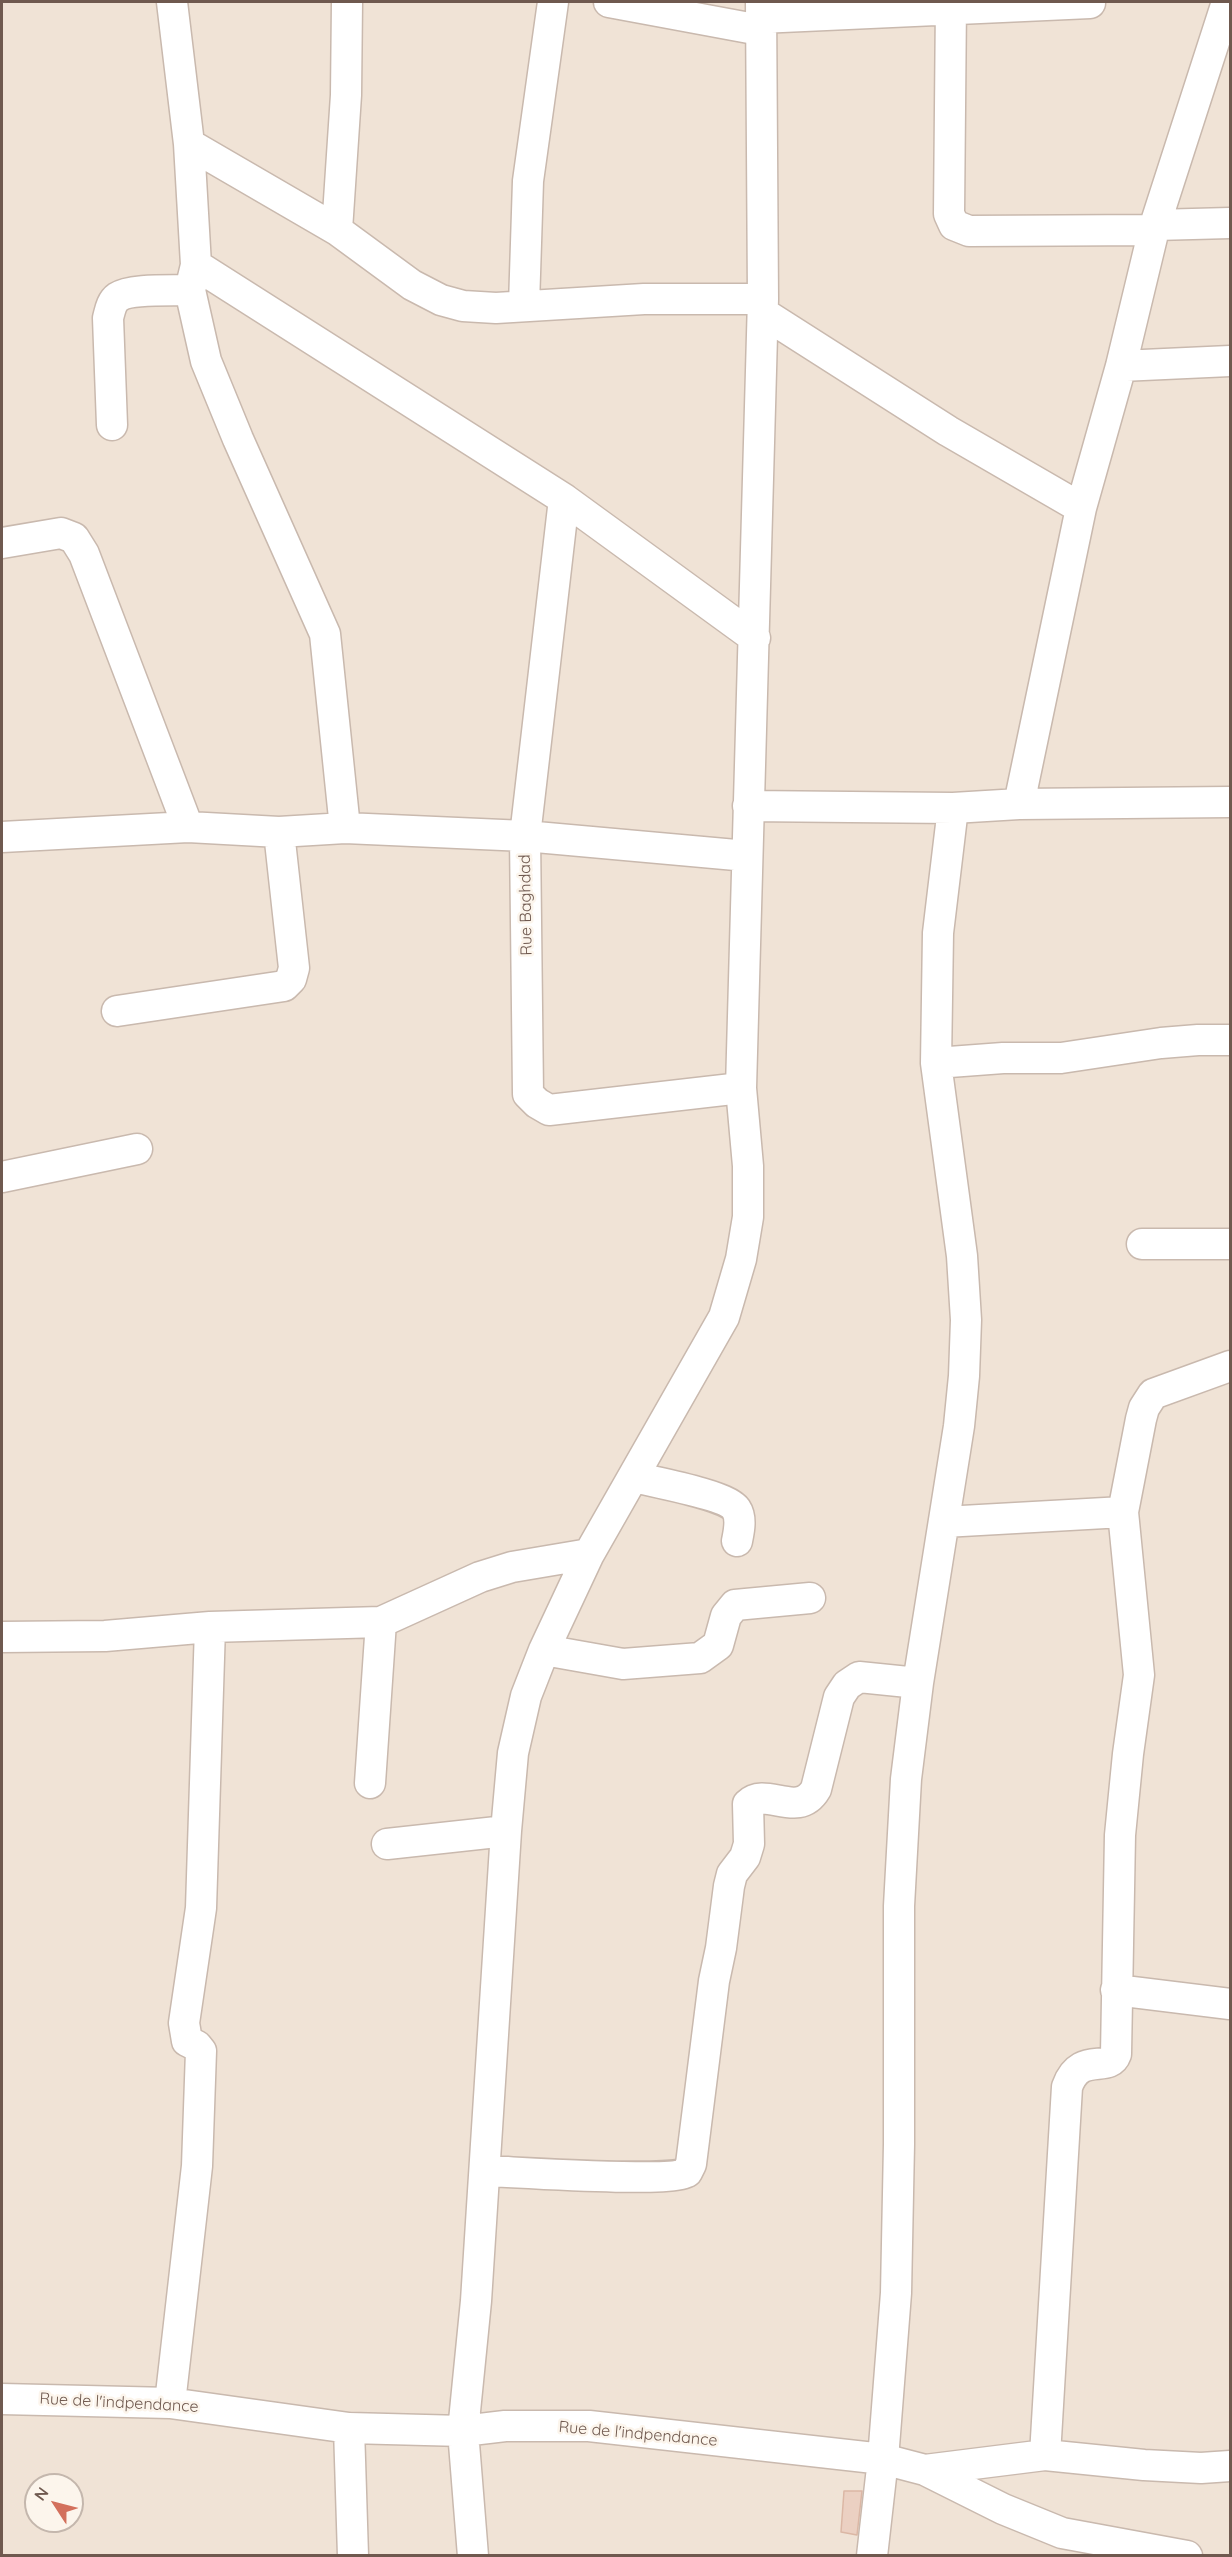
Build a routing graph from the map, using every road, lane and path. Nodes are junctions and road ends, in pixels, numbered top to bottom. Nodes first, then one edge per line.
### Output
1 (172, 2) edge
2 (347, 2) edge
3 (553, 2) edge
4 (609, 2) edge
5 (1227, 2) edge
6 (1090, 3) edge
7 (951, 5) edge
8 (760, 17) edge
9 (189, 144) junction
10 (1230, 223) edge
11 (1154, 227) junction
12 (337, 230) junction
13 (193, 278) junction
14 (524, 305) junction
15 (763, 306) junction
16 (1230, 361) edge
17 (1121, 366) junction
18 (112, 425) dead end
19 (564, 499) junction
20 (1081, 508) junction
21 (2, 543) edge
22 (755, 638) junction
23 (1230, 802) edge
24 (1019, 804) junction
25 (748, 806) junction
26 (953, 808) junction
27 (188, 827) junction
28 (345, 828) junction
29 (279, 832) junction
30 (525, 836) junction
31 (2, 837) edge
32 (747, 856) junction
33 (117, 1011) dead end
34 (1230, 1040) edge
35 (936, 1063) junction
36 (741, 1088) junction
37 (137, 1149) dead end
38 (2, 1177) edge
39 (1142, 1244) dead end
40 (1230, 1244) edge
41 (1230, 1366) edge
42 (634, 1477) junction
43 (1123, 1512) junction
44 (944, 1522) junction
45 (736, 1541) dead end
46 (589, 1554) junction
47 (810, 1599) dead end
48 (381, 1622) junction
49 (210, 1627) junction
50 (2, 1636) edge
51 (544, 1650) junction
52 (918, 1683) junction
53 (370, 1783) dead end
54 (506, 1831) junction
55 (387, 1844) dead end
56 (1116, 1990) junction
57 (1230, 2004) edge
58 (485, 2171) junction
59 (2, 2399) edge
60 (170, 2403) junction
61 (349, 2428) junction
62 (463, 2431) junction
63 (1045, 2455) junction
64 (883, 2458) junction
65 (1230, 2466) edge
66 (925, 2470) junction
67 (353, 2556) edge
68 (472, 2556) edge
69 (872, 2556) edge
70 (1187, 2556) edge

1 - 9 street
2 - 12 street
3 - 14 street
4 - 8 street
5 - 11 street
6 - 7 street
7 - 8 street
7 - 11 street
8 - 15 street
9 - 12 street
9 - 13 street
10 - 11 street
11 - 17 street
12 - 14 street
13 - 18 street
13 - 19 street
13 - 28 street
14 - 15 street
15 - 20 street
15 - 22 street
16 - 17 street
17 - 20 street
19 - 22 street
19 - 30 street, Rue Baghdad
20 - 24 street
21 - 27 street
22 - 25 street
23 - 24 street
24 - 26 street
25 - 26 street
25 - 32 street
26 - 35 street
27 - 29 street
27 - 31 street
28 - 29 street
28 - 30 street
29 - 33 street
30 - 32 street
30 - 36 street, Rue Baghdad
32 - 36 street
34 - 35 street
35 - 44 street
36 - 42 street
37 - 38 street
39 - 40 street
41 - 43 street
42 - 45 street
42 - 46 street
43 - 44 street
43 - 56 street
44 - 52 street
46 - 48 street
46 - 51 street
47 - 51 street
48 - 49 street
48 - 53 street
49 - 50 street
49 - 60 street
51 - 54 street
52 - 58 street
52 - 64 street
54 - 55 street
54 - 58 street
56 - 57 street
56 - 63 street
58 - 62 street
59 - 60 street, Rue de l'indpendance
60 - 61 street, Rue de l'indpendance
61 - 62 street, Rue de l'indpendance
61 - 67 street
62 - 64 street, Rue de l'indpendance
62 - 68 street
63 - 65 street
63 - 66 street
64 - 66 street, Rue de l'indpendance
64 - 69 street
66 - 70 street, Rue de l'indpendance

